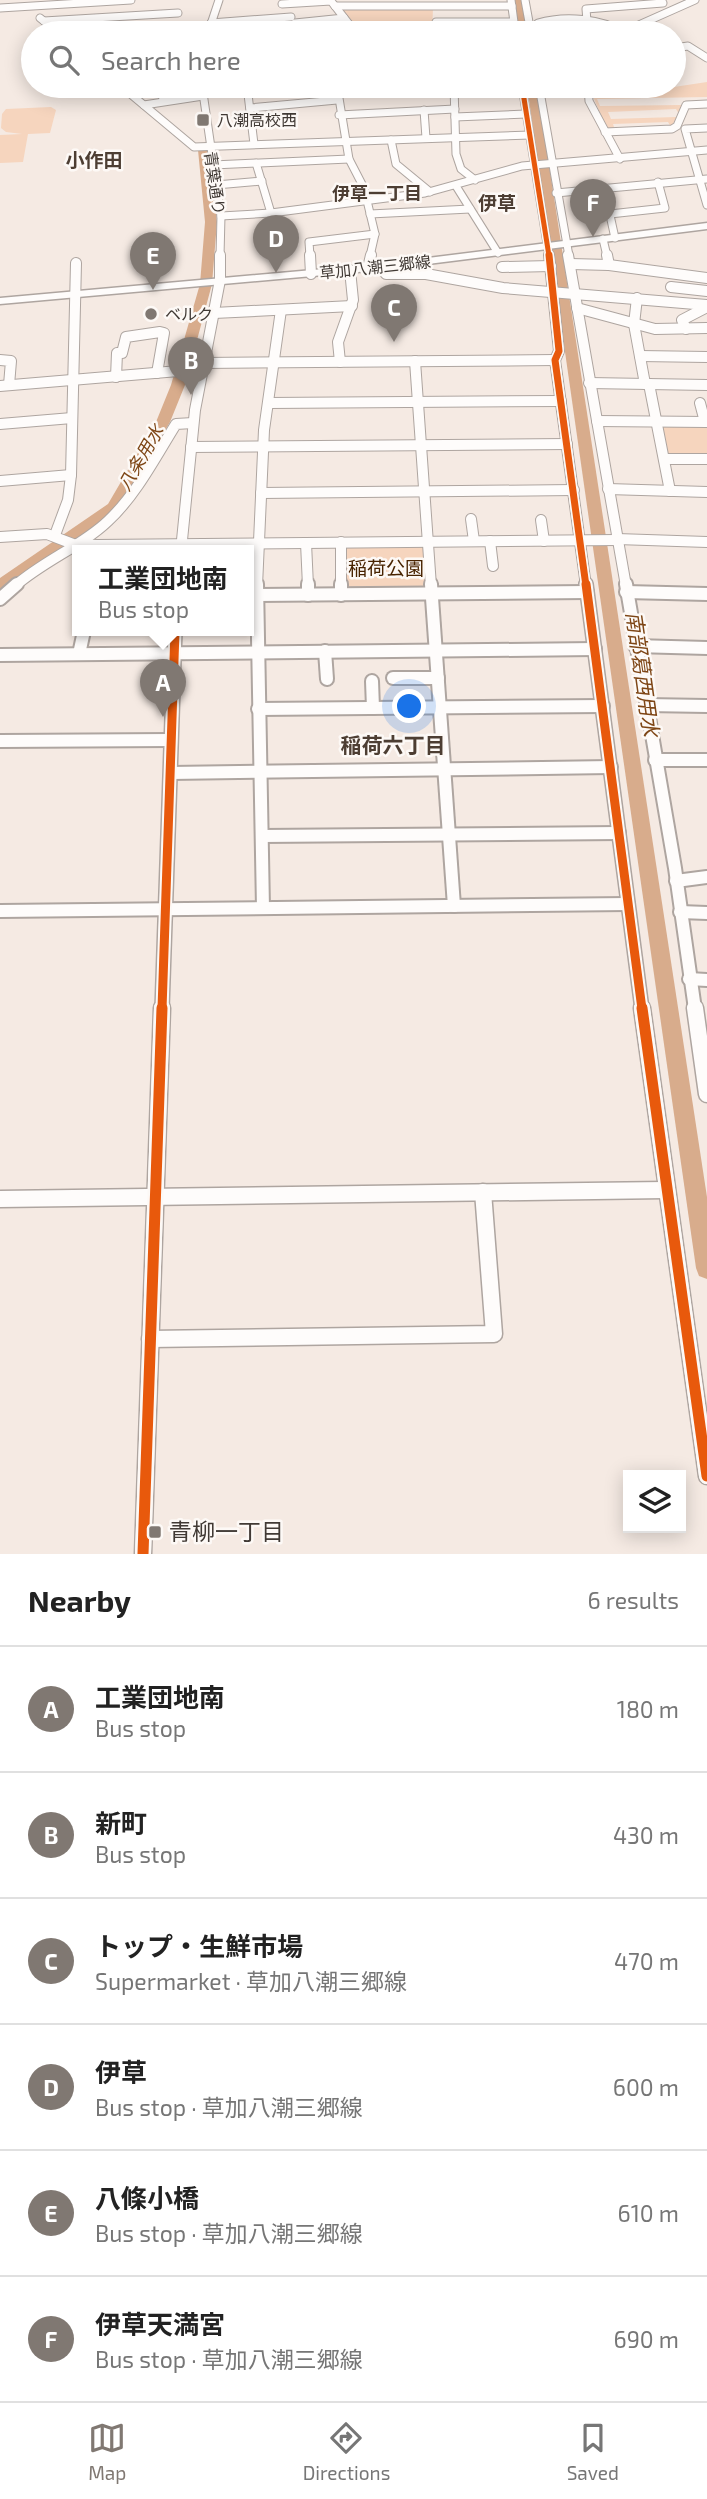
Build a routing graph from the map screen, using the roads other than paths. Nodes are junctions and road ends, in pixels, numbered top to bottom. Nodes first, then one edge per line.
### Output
1 (19, 0) edge
2 (131, 0) edge
3 (183, 0) edge
4 (219, 0) edge
5 (377, 0) edge
6 (525, 0) edge
7 (589, 0) edge
8 (695, 0) edge
9 (662, 1) edge
10 (105, 2) edge
11 (282, 2) edge
12 (391, 2) edge
13 (436, 3) edge
14 (471, 3) edge
15 (511, 3) edge
16 (26, 6) junction
17 (335, 6) junction
18 (597, 7) junction
19 (0, 8) edge
20 (669, 12) junction
21 (178, 13) junction
22 (106, 17) junction
23 (344, 18) junction
24 (293, 20) junction
25 (44, 21) joint
26 (176, 21) edge
27 (212, 21) edge
28 (238, 21) edge
29 (346, 21) edge
30 (436, 21) edge
31 (514, 21) edge
32 (529, 21) edge
33 (541, 21) edge
34 (587, 21) joint
35 (650, 21) edge
36 (686, 46) edge
37 (707, 58) edge
38 (136, 98) edge
39 (162, 98) edge
40 (190, 98) edge
41 (203, 98) edge
42 (248, 98) edge
43 (304, 98) edge
44 (338, 98) edge
45 (454, 98) edge
46 (524, 98) edge
47 (541, 98) edge
48 (589, 98) edge
49 (163, 102) junction
50 (707, 104) edge
51 (144, 105) junction
52 (250, 108) junction
53 (424, 110) junction
54 (455, 113) junction
55 (339, 114) junction
56 (526, 114) junction
57 (707, 128) edge
58 (605, 132) junction
59 (530, 135) junction
60 (457, 137) junction
61 (426, 138) junction
62 (391, 140) junction
63 (345, 141) junction
64 (254, 144) junction
65 (210, 146) junction
66 (707, 150) edge
67 (690, 152) junction
68 (349, 159) junction
69 (620, 159) junction
70 (256, 163) junction
71 (536, 164) junction
72 (550, 164) junction
73 (213, 165) junction
74 (475, 180) junction
75 (703, 180) edge
76 (262, 181) junction
77 (658, 182) junction
78 (216, 185) junction
79 (456, 186) junction
80 (604, 188) junction
81 (430, 192) junction
82 (556, 193) junction
83 (367, 200) junction
84 (707, 205) edge
85 (470, 209) junction
86 (271, 213) junction
87 (370, 214) junction
88 (610, 214) junction
89 (221, 216) junction
90 (707, 226) edge
91 (375, 234) junction
92 (609, 238) junction
93 (557, 245) junction
94 (498, 253) junction
95 (76, 263) dead end
96 (571, 264) junction
97 (609, 265) junction
98 (551, 266) junction
99 (502, 267) dead end
100 (374, 268) junction
101 (350, 270) junction
102 (311, 274) junction
103 (682, 275) junction
104 (707, 278) edge
105 (220, 280) junction
106 (671, 287) junction
107 (556, 291) junction
108 (707, 291) edge
109 (572, 292) junction
110 (74, 293) junction
111 (637, 298) junction
112 (668, 300) junction
113 (0, 301) edge
114 (352, 306) junction
115 (707, 306) edge
116 (577, 308) junction
117 (281, 310) junction
118 (214, 313) junction
119 (634, 324) junction
120 (707, 328) edge
121 (686, 329) junction
122 (640, 356) junction
123 (707, 357) edge
124 (0, 360) edge
125 (555, 360) junction
126 (415, 361) junction
127 (274, 362) junction
128 (340, 362) junction
129 (203, 366) junction
130 (157, 373) junction
131 (116, 377) junction
132 (72, 380) junction
133 (589, 383) junction
134 (647, 384) junction
135 (707, 385) edge
136 (5, 386) edge
137 (561, 401) junction
138 (418, 402) junction
139 (269, 403) junction
140 (700, 403) dead end
141 (72, 418) junction
142 (597, 421) junction
143 (657, 422) junction
144 (706, 422) edge
145 (193, 423) junction
146 (0, 425) edge
147 (567, 444) junction
148 (421, 445) junction
149 (191, 447) junction
150 (263, 447) junction
151 (664, 459) junction
152 (707, 459) edge
153 (71, 475) junction
154 (0, 481) edge
155 (608, 489) junction
156 (574, 490) junction
157 (425, 491) junction
158 (670, 491) junction
159 (707, 492) edge
160 (261, 493) junction
161 (471, 519) dead end
162 (541, 520) dead end
163 (55, 535) junction
164 (0, 537) edge
165 (617, 539) junction
166 (428, 541) junction
167 (474, 541) junction
168 (490, 541) junction
169 (544, 541) junction
170 (580, 541) junction
171 (306, 542) junction
172 (341, 542) junction
173 (707, 542) edge
174 (259, 543) junction
175 (73, 544) junction
176 (79, 545) edge
177 (182, 545) edge
178 (220, 545) edge
179 (493, 566) dead end
180 (587, 592) junction
181 (626, 592) junction
182 (432, 594) junction
183 (707, 594) edge
184 (258, 595) junction
185 (308, 595) junction
186 (341, 595) junction
187 (0, 599) edge
188 (83, 636) edge
189 (175, 636) edge
190 (635, 646) junction
191 (707, 648) edge
192 (595, 649) junction
193 (436, 650) junction
194 (325, 651) junction
195 (257, 652) junction
196 (175, 653) junction
197 (0, 654) edge
198 (79, 654) junction
199 (393, 678) dead end
200 (438, 678) junction
201 (327, 679) dead end
202 (372, 681) dead end
203 (646, 705) junction
204 (603, 706) junction
205 (707, 706) edge
206 (440, 707) junction
207 (373, 708) junction
208 (257, 709) junction
209 (171, 740) junction
210 (0, 741) edge
211 (655, 760) junction
212 (707, 760) edge
213 (611, 766) junction
214 (444, 768) junction
215 (259, 771) junction
216 (171, 773) junction
217 (619, 834) junction
218 (449, 835) junction
219 (262, 836) junction
220 (707, 877) edge
221 (676, 881) junction
222 (628, 904) junction
223 (454, 906) junction
224 (263, 908) junction
225 (165, 909) junction
226 (0, 911) edge
227 (680, 912) junction
228 (707, 913) edge
229 (689, 979) junction
230 (707, 980) edge
231 (707, 1094) edge
232 (665, 1190) junction
233 (483, 1192) junction
234 (155, 1196) junction
235 (0, 1199) edge
236 (150, 1339) junction
237 (707, 1476) edge
238 (143, 1554) edge

1 - 16 street
2 - 10 street
3 - 21 street
4 - 27 street
5 - 12 street
6 - 32 street
7 - 18 street
8 - 20 street
9 - 18 street
9 - 20 street
10 - 16 street
10 - 22 street
11 - 17 street
11 - 24 street
12 - 13 street
12 - 17 street
13 - 14 street
13 - 30 street
14 - 15 street
15 - 31 street
16 - 19 street
16 - 25 street
17 - 23 street
18 - 34 street
20 - 35 street
21 - 22 street
21 - 26 street
22 - 25 street
23 - 24 street
23 - 29 street
24 - 28 street
33 - 34 street
36 - 37 street
38 - 51 street
39 - 49 street
40 - 49 street
41 - 65 street, 青葉通り
42 - 52 street
43 - 52 street
44 - 55 street
45 - 54 street
46 - 56 street
47 - 72 street
48 - 58 street
49 - 51 street
50 - 58 street
51 - 65 street
52 - 64 street
53 - 54 street
53 - 55 street
53 - 61 street
54 - 56 street
54 - 60 street
55 - 63 street
56 - 59 street
57 - 67 street
58 - 69 street
59 - 60 street
59 - 71 street
60 - 61 street
60 - 74 street
61 - 62 street
62 - 63 street
62 - 81 street
63 - 64 street
63 - 68 street
64 - 65 street
65 - 73 street, 青葉通り
66 - 67 street
67 - 69 street
67 - 75 street
68 - 70 street
68 - 83 street
69 - 72 street
70 - 73 street
70 - 76 street
71 - 72 street
71 - 74 street
71 - 93 street
72 - 82 street
73 - 78 street, 青葉通り
74 - 79 street
75 - 77 street
75 - 84 street
76 - 78 street
76 - 86 street
77 - 80 street
77 - 88 street
78 - 89 street, 青葉通り
79 - 81 street
79 - 85 street
80 - 82 street
80 - 88 street
81 - 83 street
82 - 93 street
83 - 86 street
83 - 87 street
85 - 87 street
85 - 94 street
86 - 89 street
87 - 91 street
88 - 92 street
89 - 105 street, 青葉通り
90 - 92 main road, 草加八潮三郷線
91 - 100 street
91 - 102 street
92 - 93 main road, 草加八潮三郷線
92 - 97 street
93 - 94 main road, 草加八潮三郷線
93 - 96 street
93 - 98 street
94 - 100 main road, 草加八潮三郷線
95 - 110 street
96 - 97 street
96 - 109 street
97 - 103 street
98 - 99 street
98 - 107 street
100 - 101 main road, 草加八潮三郷線
100 - 107 street
101 - 102 main road, 草加八潮三郷線
101 - 114 street
102 - 105 main road, 草加八潮三郷線
103 - 104 street
103 - 106 street
105 - 110 main road, 草加八潮三郷線
105 - 118 street, 青葉通り
106 - 108 street
106 - 112 street
107 - 109 street
107 - 125 street
109 - 111 street
109 - 116 street
110 - 113 main road, 草加八潮三郷線
110 - 132 street
111 - 112 street
111 - 119 street
112 - 115 street
114 - 117 street
114 - 128 street
115 - 121 street
116 - 119 street
116 - 133 street
117 - 118 street
117 - 127 street
118 - 129 street, 青葉通り
119 - 121 street
119 - 122 street
120 - 121 street
122 - 123 street
122 - 134 street
124 - 136 street
125 - 126 street
125 - 137 street
126 - 128 street
126 - 138 street
127 - 128 street
127 - 129 street
127 - 139 street
129 - 130 street
129 - 145 street, 青葉通り
130 - 131 street
130 - 131 street
131 - 132 street
132 - 136 street
132 - 141 street
133 - 134 street
133 - 142 street
134 - 135 street
134 - 143 street
137 - 138 street
137 - 147 street
138 - 139 street
138 - 148 street
139 - 150 street
140 - 144 street
141 - 146 street
141 - 153 street
142 - 143 street
142 - 155 street
143 - 144 street
143 - 151 street
145 - 149 street, 青葉通り
145 - 175 street
147 - 148 street
147 - 156 street
148 - 150 street
148 - 157 street
149 - 150 street
149 - 177 street, 青葉通り
150 - 160 street
151 - 152 street
151 - 158 street
153 - 154 street
153 - 163 street
155 - 158 street
155 - 165 street
156 - 157 street
156 - 170 street
157 - 160 street
157 - 166 street
158 - 159 street
160 - 174 street
161 - 167 street
162 - 169 street
163 - 164 street
163 - 175 street
165 - 170 street
165 - 173 street
165 - 181 street
166 - 167 street
166 - 172 street
166 - 182 street
167 - 168 street
168 - 169 street
168 - 179 street
169 - 170 street
170 - 180 street
171 - 172 street
171 - 174 street
171 - 185 street
172 - 186 street
174 - 178 street
174 - 184 street
175 - 176 street
175 - 187 street
180 - 182 street
180 - 192 street
181 - 183 street
181 - 190 street
182 - 186 street
182 - 193 street
184 - 185 street
184 - 195 street
185 - 186 street
188 - 198 street
189 - 196 street
190 - 191 street
190 - 203 street
192 - 193 street
192 - 204 street
193 - 194 street
193 - 200 street
194 - 195 street
194 - 201 street
195 - 196 street
195 - 208 street
196 - 198 street
196 - 209 street
197 - 198 street
199 - 200 street
200 - 206 street
202 - 207 street
203 - 205 street
203 - 211 street
204 - 206 street
204 - 213 street
206 - 207 street
206 - 214 street
207 - 208 street
208 - 215 street
209 - 210 street
209 - 216 street
211 - 212 street
211 - 221 street
213 - 214 street
213 - 217 street
214 - 215 street
214 - 218 street
215 - 216 street
215 - 219 street
216 - 225 street
217 - 218 street
217 - 222 street
218 - 219 street
218 - 223 street
219 - 224 street
220 - 221 street
221 - 227 street
222 - 223 street
222 - 232 street
223 - 224 street
224 - 225 street
225 - 226 street
225 - 234 street
227 - 228 street
227 - 229 street
229 - 230 street
229 - 231 street
232 - 233 street
232 - 237 street
233 - 234 street
233 - 236 street
234 - 235 street
234 - 236 street
236 - 238 street

